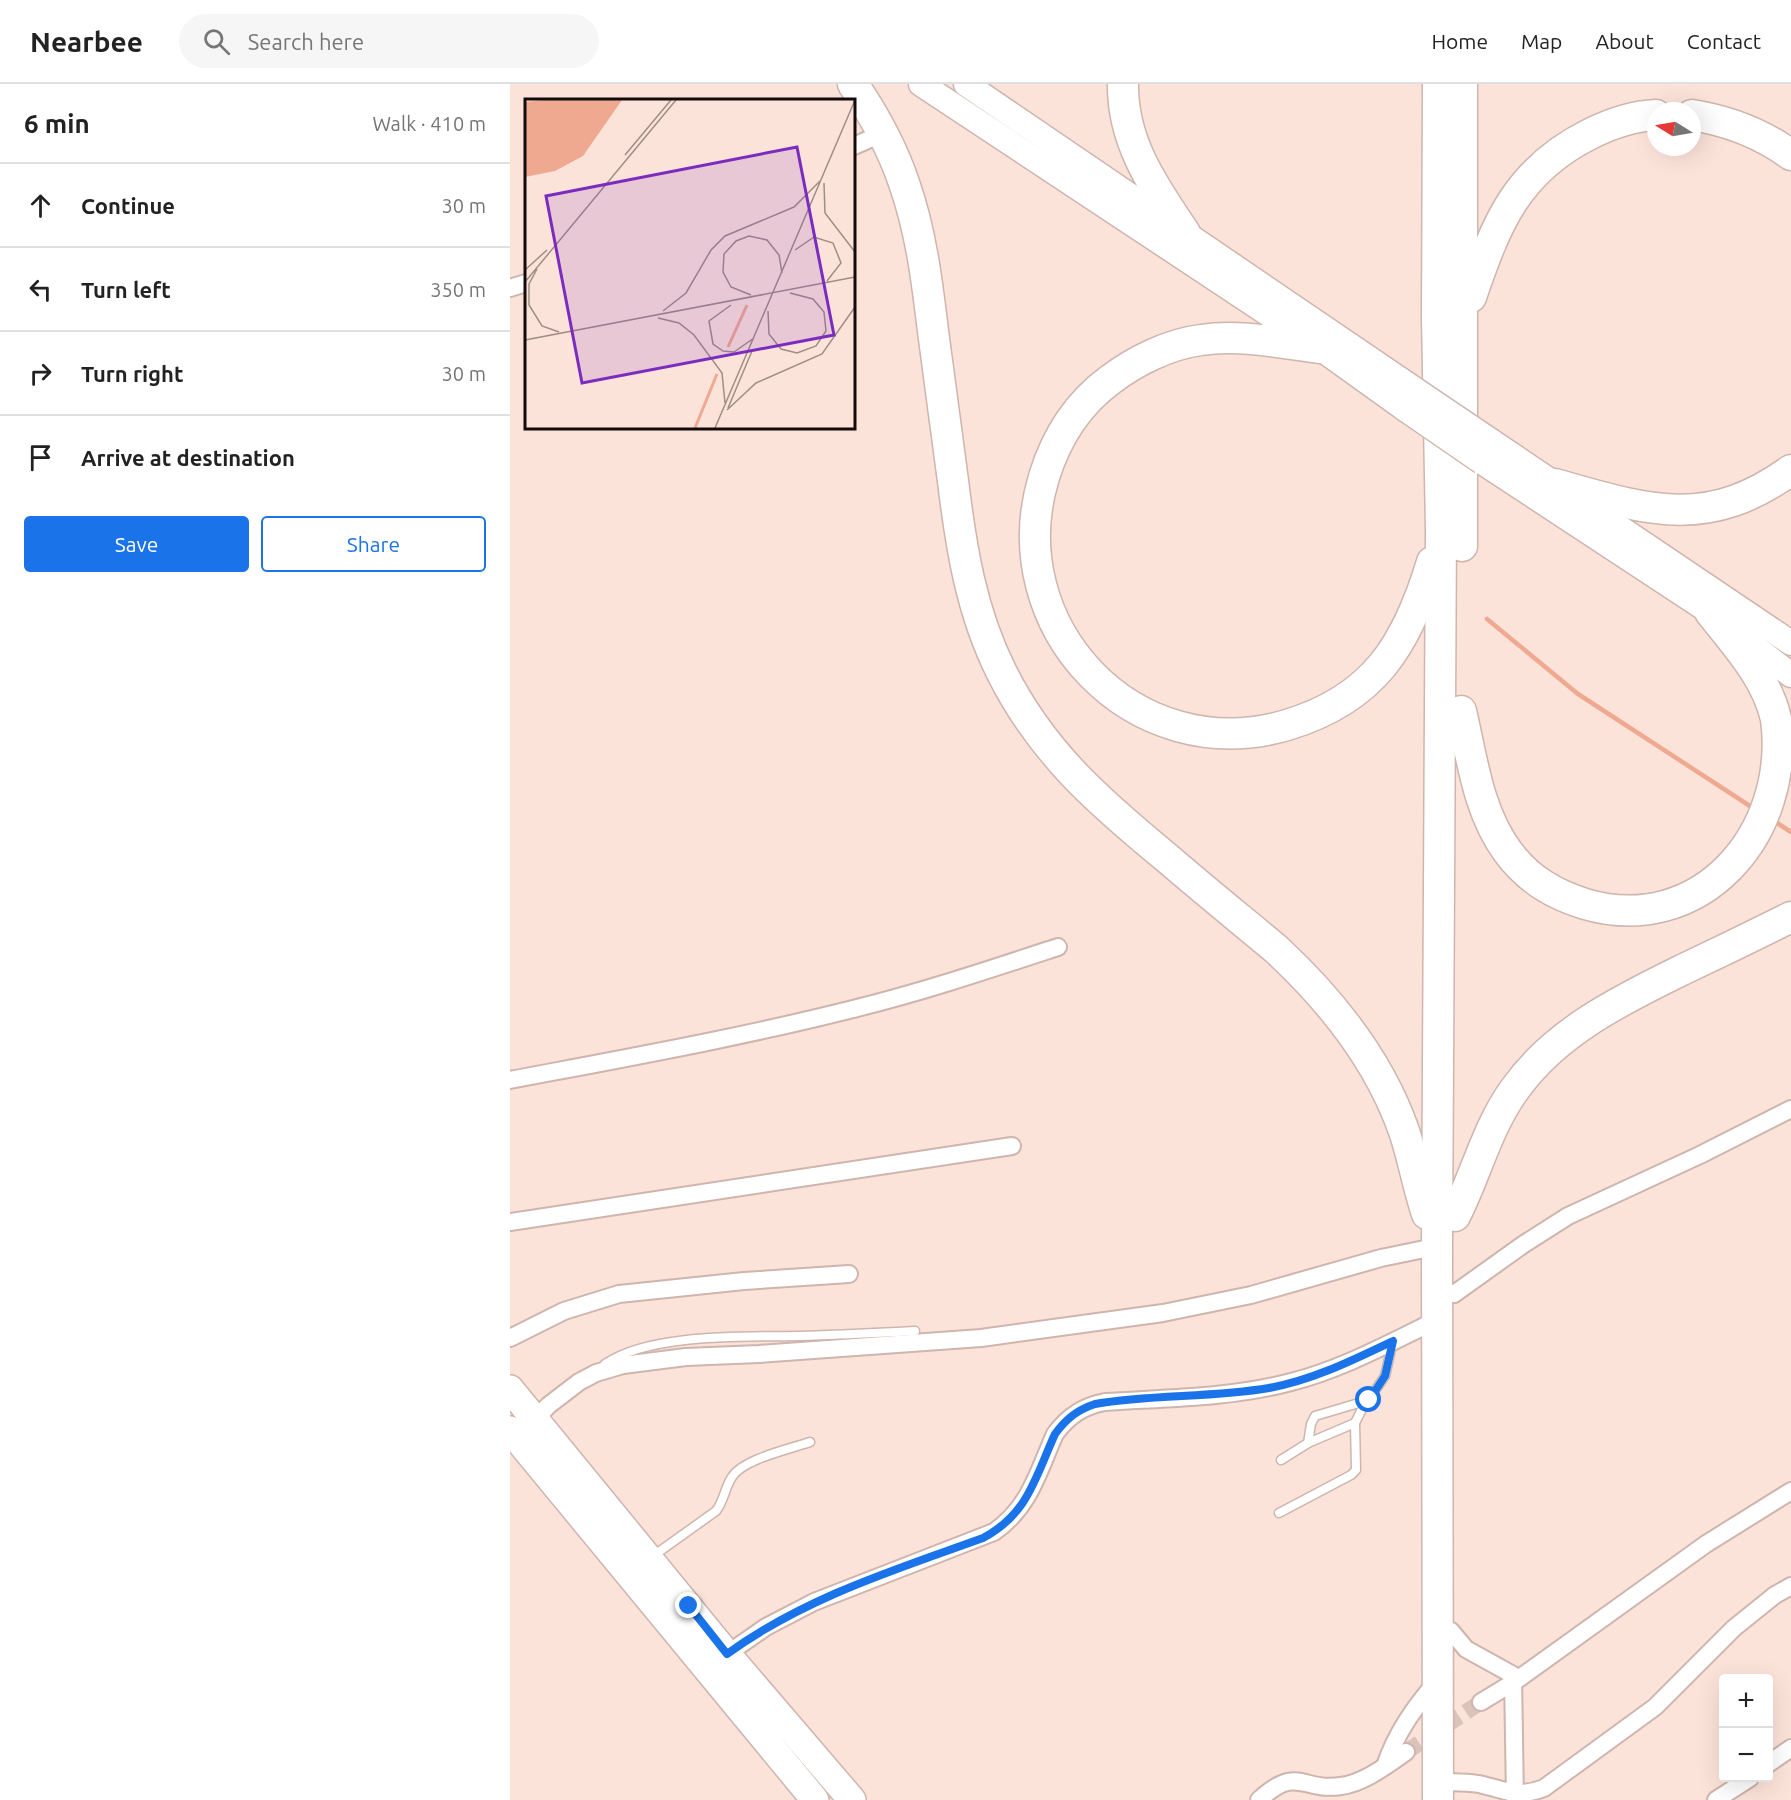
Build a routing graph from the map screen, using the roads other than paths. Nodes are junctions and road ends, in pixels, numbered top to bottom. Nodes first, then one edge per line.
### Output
1 (853, 84) edge
2 (921, 84) edge
3 (966, 84) edge
4 (1123, 84) edge
5 (1444, 85) edge
6 (1647, 116) edge
7 (1701, 117) edge
8 (883, 133) junction
9 (855, 146) edge
10 (1791, 156) edge
11 (1185, 233) junction
12 (525, 283) edge
13 (510, 288) edge
14 (1463, 320) junction
15 (1320, 348) junction
16 (1410, 399) junction
17 (1487, 452) junction
18 (1791, 470) edge
19 (1555, 484) junction
20 (1442, 530) junction
21 (1710, 612) junction
22 (1791, 643) edge
23 (1791, 675) edge
24 (1461, 711) junction
25 (1791, 917) edge
26 (1058, 947) dead end
27 (510, 1080) edge
28 (1791, 1109) edge
29 (1012, 1146) dead end
30 (1455, 1216) junction
31 (510, 1222) edge
32 (1438, 1244) junction
33 (849, 1274) dead end
34 (1454, 1294) junction
35 (1438, 1319) junction
36 (915, 1331) dead end
37 (510, 1338) edge
38 (1393, 1341) junction
39 (596, 1374) junction
40 (510, 1389) edge
41 (1369, 1400) junction
42 (535, 1419) junction
43 (1355, 1423) junction
44 (510, 1430) edge
45 (810, 1442) dead end
46 (1308, 1443) junction
47 (1281, 1460) dead end
48 (1791, 1491) edge
49 (1279, 1513) dead end
50 (651, 1558) junction
51 (1791, 1586) edge
52 (1451, 1631) junction
53 (727, 1654) junction
54 (1438, 1680) junction
55 (1514, 1682) junction
56 (1481, 1702) tunnel mouth
57 (1791, 1748) edge
58 (1407, 1752) tunnel mouth
59 (1773, 1761) edge
60 (1385, 1766) junction
61 (1744, 1782) edge
62 (1446, 1794) edge
63 (1515, 1797) edge
64 (815, 1800) edge
65 (852, 1800) edge
66 (1259, 1800) edge
67 (1716, 1800) edge

1 - 8 highway
2 - 15 main road
3 - 11 main road
4 - 11 highway
5 - 14 highway
5 - 20 highway
6 - 14 highway
7 - 10 highway
8 - 9 street
8 - 32 highway
11 - 16 main road
12 - 13 street
14 - 24 highway
15 - 16 main road
15 - 20 highway
16 - 17 main road, bridge
17 - 19 main road
17 - 21 main road
18 - 19 highway
19 - 22 main road
20 - 32 highway
21 - 23 main road
21 - 24 highway
24 - 30 highway
25 - 30 highway
26 - 27 street
28 - 34 street
29 - 31 street
30 - 34 highway
32 - 35 highway
32 - 39 street
33 - 37 street
34 - 52 highway
35 - 38 street
35 - 54 highway
36 - 39 lane
38 - 41 lane
38 - 53 street
39 - 42 street
40 - 42 main road
41 - 43 lane
41 - 46 lane
42 - 50 main road
43 - 46 lane
43 - 49 lane
44 - 64 main road
45 - 50 lane
46 - 47 lane
48 - 55 street
50 - 53 main road
51 - 63 street
52 - 55 street
52 - 62 highway
53 - 65 main road
54 - 60 street
54 - 62 highway
55 - 56 street
55 - 63 street
57 - 59 street
58 - 60 street
60 - 66 street
61 - 67 street
62 - 63 street

